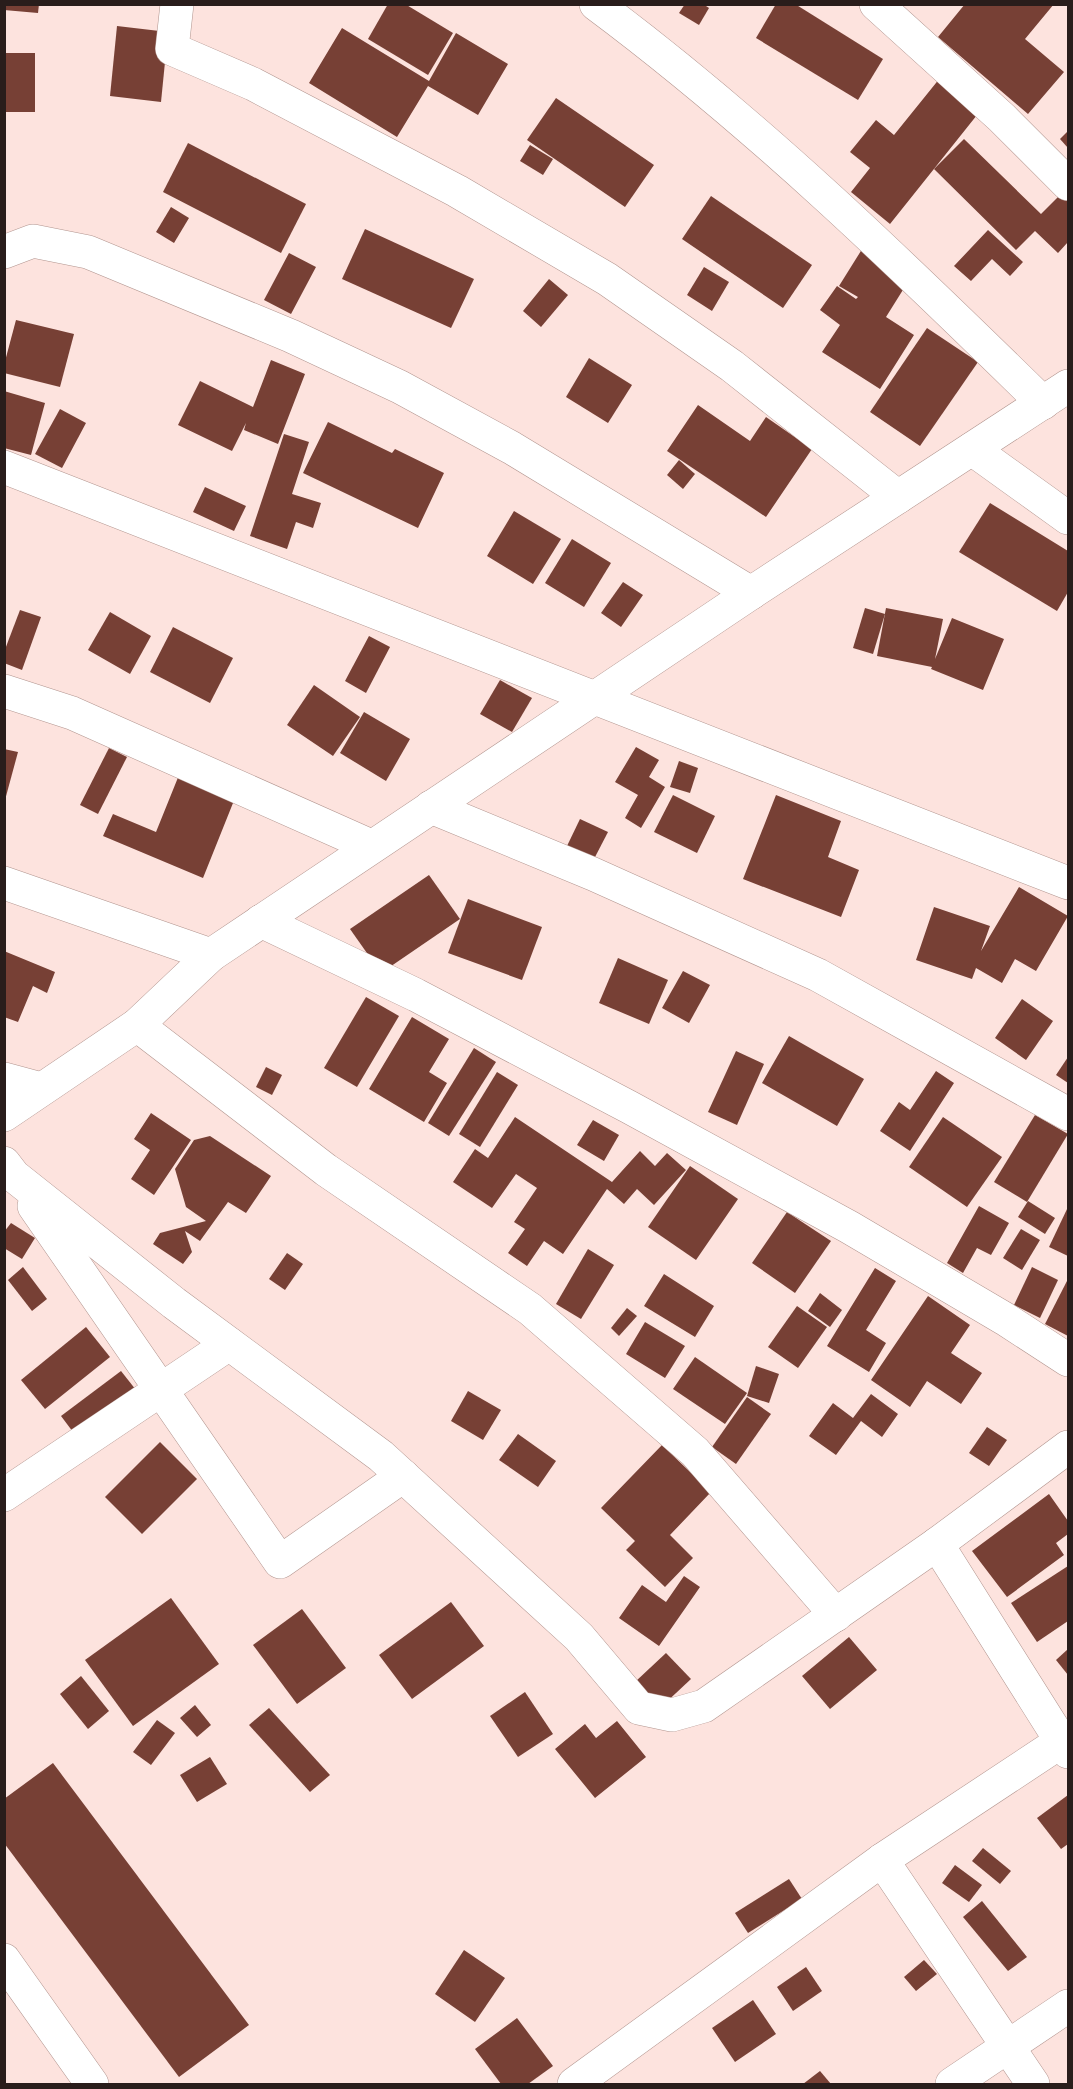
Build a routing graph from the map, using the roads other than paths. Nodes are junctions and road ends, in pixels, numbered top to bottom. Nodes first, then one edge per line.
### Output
1 (177, 4) edge
2 (596, 4) edge
3 (876, 4) edge
4 (1068, 184) edge
5 (4, 252) edge
6 (1056, 394) edge
7 (972, 449) junction
8 (4, 467) edge
9 (898, 497) junction
10 (1068, 518) edge
11 (751, 593) junction
12 (4, 691) edge
13 (594, 698) junction
14 (431, 807) junction
15 (371, 846) junction
16 (4, 883) edge
17 (1068, 883) edge
18 (261, 921) junction
19 (211, 955) junction
20 (137, 1025) junction
21 (4, 1078) edge
22 (41, 1089) junction
23 (1068, 1114) edge
24 (4, 1115) edge
25 (9, 1169) edge
26 (229, 1344) junction
27 (1068, 1360) edge
28 (161, 1389) junction
29 (1068, 1447) edge
30 (403, 1476) junction
31 (4, 1495) edge
32 (937, 1545) junction
33 (836, 1615) junction
34 (1066, 1744) edge
35 (882, 1860) junction
36 (4, 1960) edge
37 (1068, 2006) edge
38 (1007, 2048) junction
39 (578, 2084) edge
40 (92, 2085) edge
41 (952, 2085) edge
42 (1033, 2085) edge

1 - 9 street
2 - 6 street
3 - 4 street
5 - 11 street
6 - 7 street
7 - 9 street
7 - 10 street
8 - 13 street
9 - 11 street
11 - 13 street
12 - 15 street
13 - 14 street
13 - 17 street
14 - 15 street
14 - 23 street
15 - 18 street
16 - 19 street
18 - 19 street
18 - 27 street
19 - 20 street
20 - 22 street
20 - 33 street
21 - 22 street
22 - 24 street
25 - 26 street
25 - 28 street
26 - 28 street
26 - 30 street
28 - 30 street
28 - 31 street
29 - 32 street
30 - 33 street
32 - 33 street
32 - 34 street
34 - 35 street
35 - 38 street
35 - 39 street
36 - 40 street
37 - 38 street
38 - 41 street
38 - 42 street

